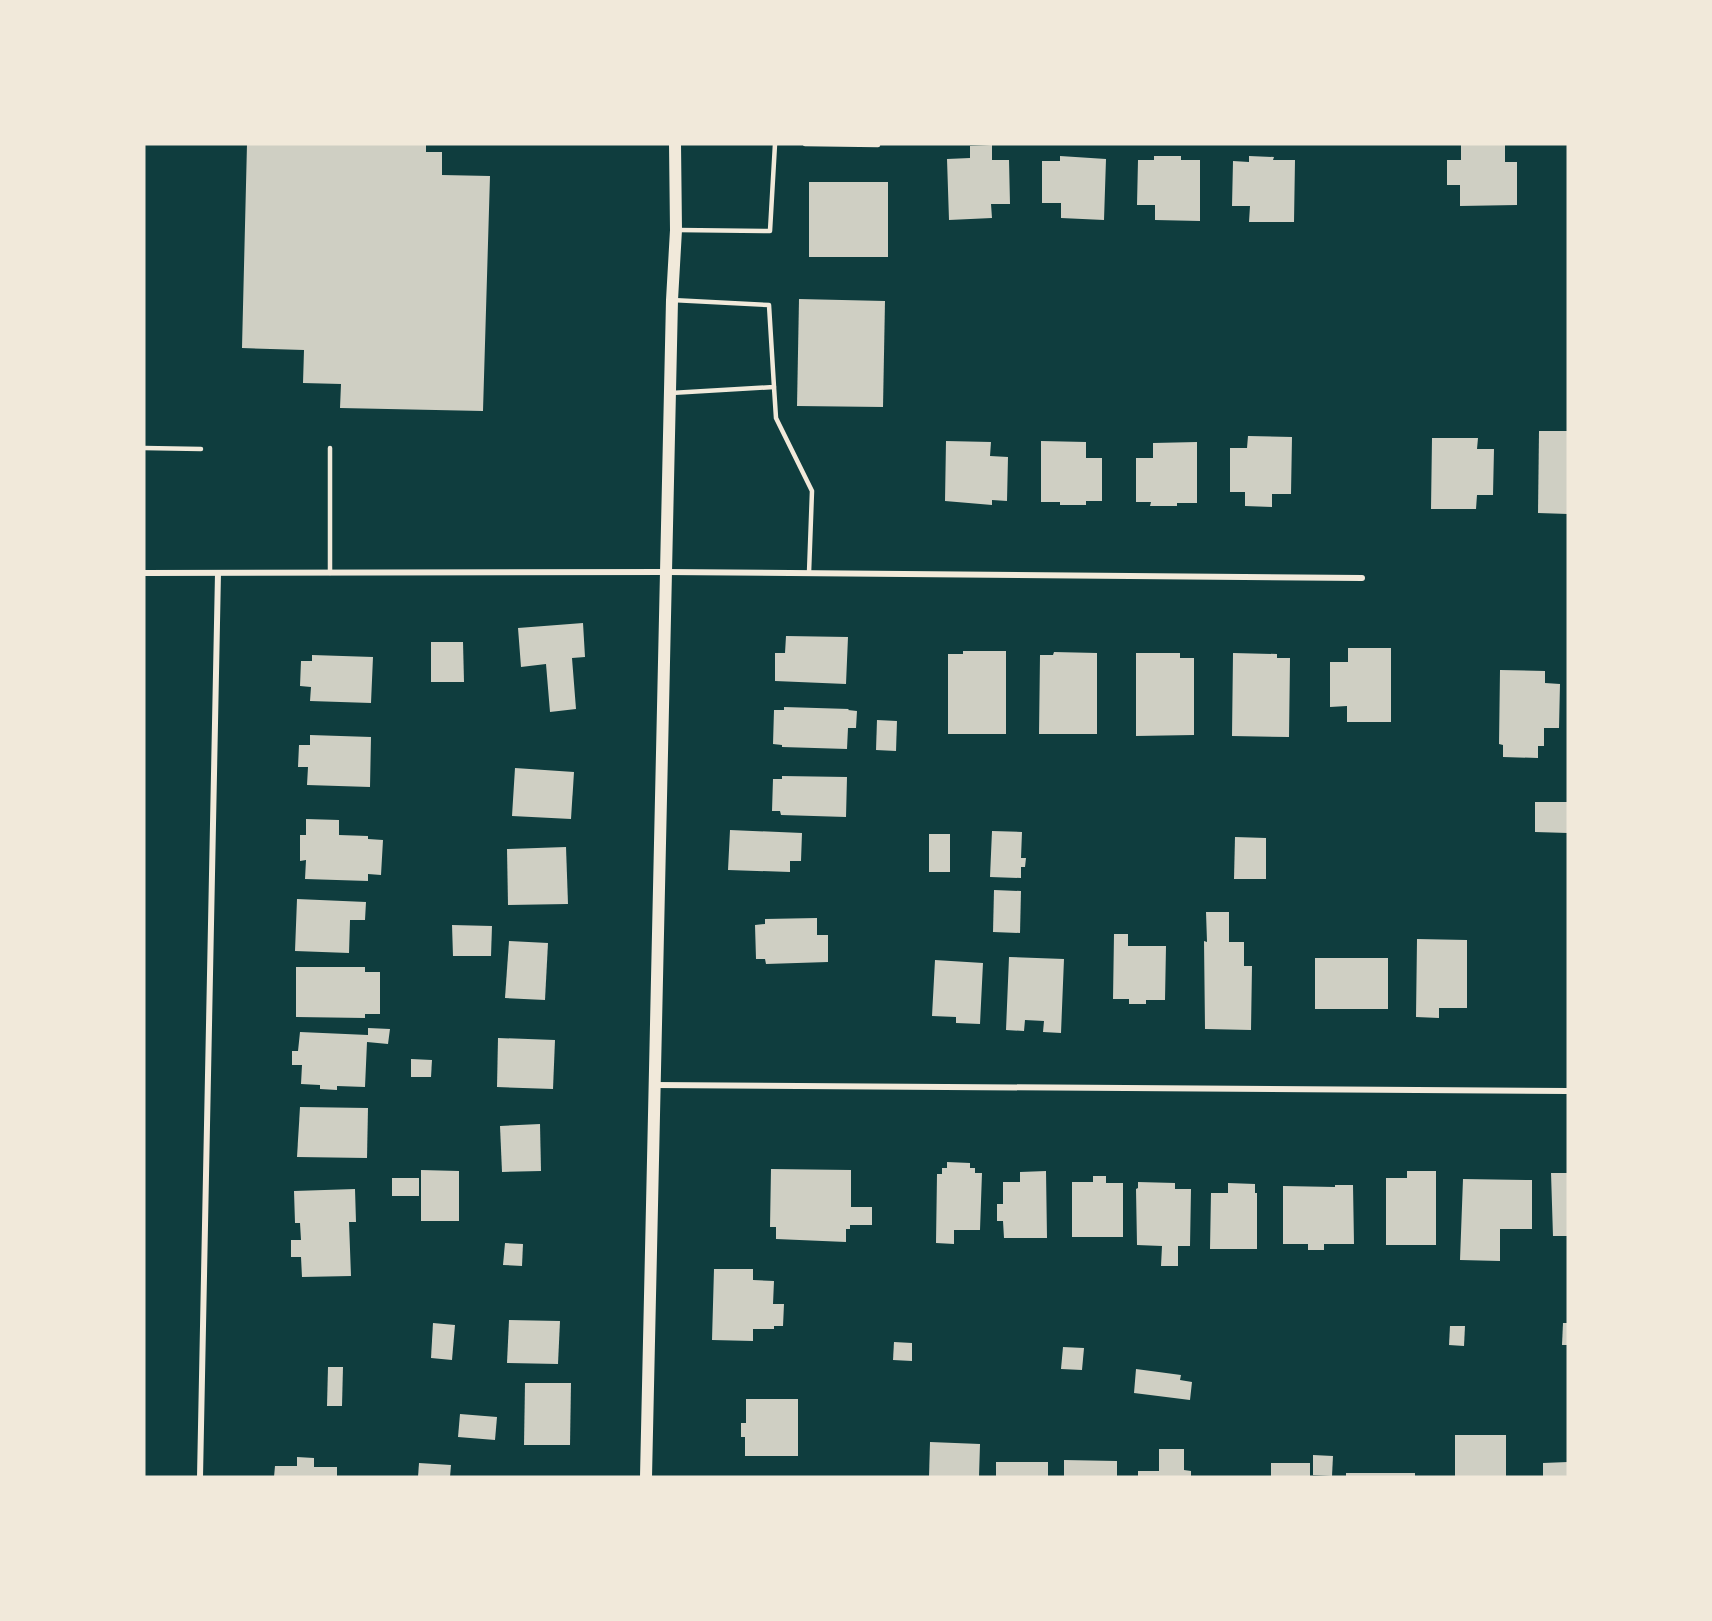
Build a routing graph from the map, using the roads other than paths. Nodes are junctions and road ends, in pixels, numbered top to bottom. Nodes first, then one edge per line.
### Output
1 (675, 144) edge
2 (775, 144) edge
3 (806, 144) edge
4 (831, 144) edge
5 (878, 146) dead end
6 (676, 230) junction
7 (672, 300) junction
8 (774, 387) junction
9 (670, 393) junction
10 (144, 448) edge
11 (201, 448) dead end
12 (330, 448) dead end
13 (666, 572) junction
14 (144, 573) edge
15 (218, 573) junction
16 (330, 573) junction
17 (809, 573) junction
18 (1362, 578) dead end
19 (655, 1084) junction
20 (1568, 1091) edge
21 (200, 1477) edge
22 (646, 1477) edge

1 - 6 main road
2 - 6 lane
3 - 4 lane
4 - 5 lane
6 - 7 main road
7 - 8 lane
7 - 9 main road
8 - 9 lane
8 - 17 lane
9 - 13 main road
10 - 11 lane
12 - 16 lane
13 - 16 street
13 - 17 street
13 - 19 main road
14 - 15 street
15 - 16 street
15 - 21 street
17 - 18 street
19 - 20 street
19 - 22 main road

